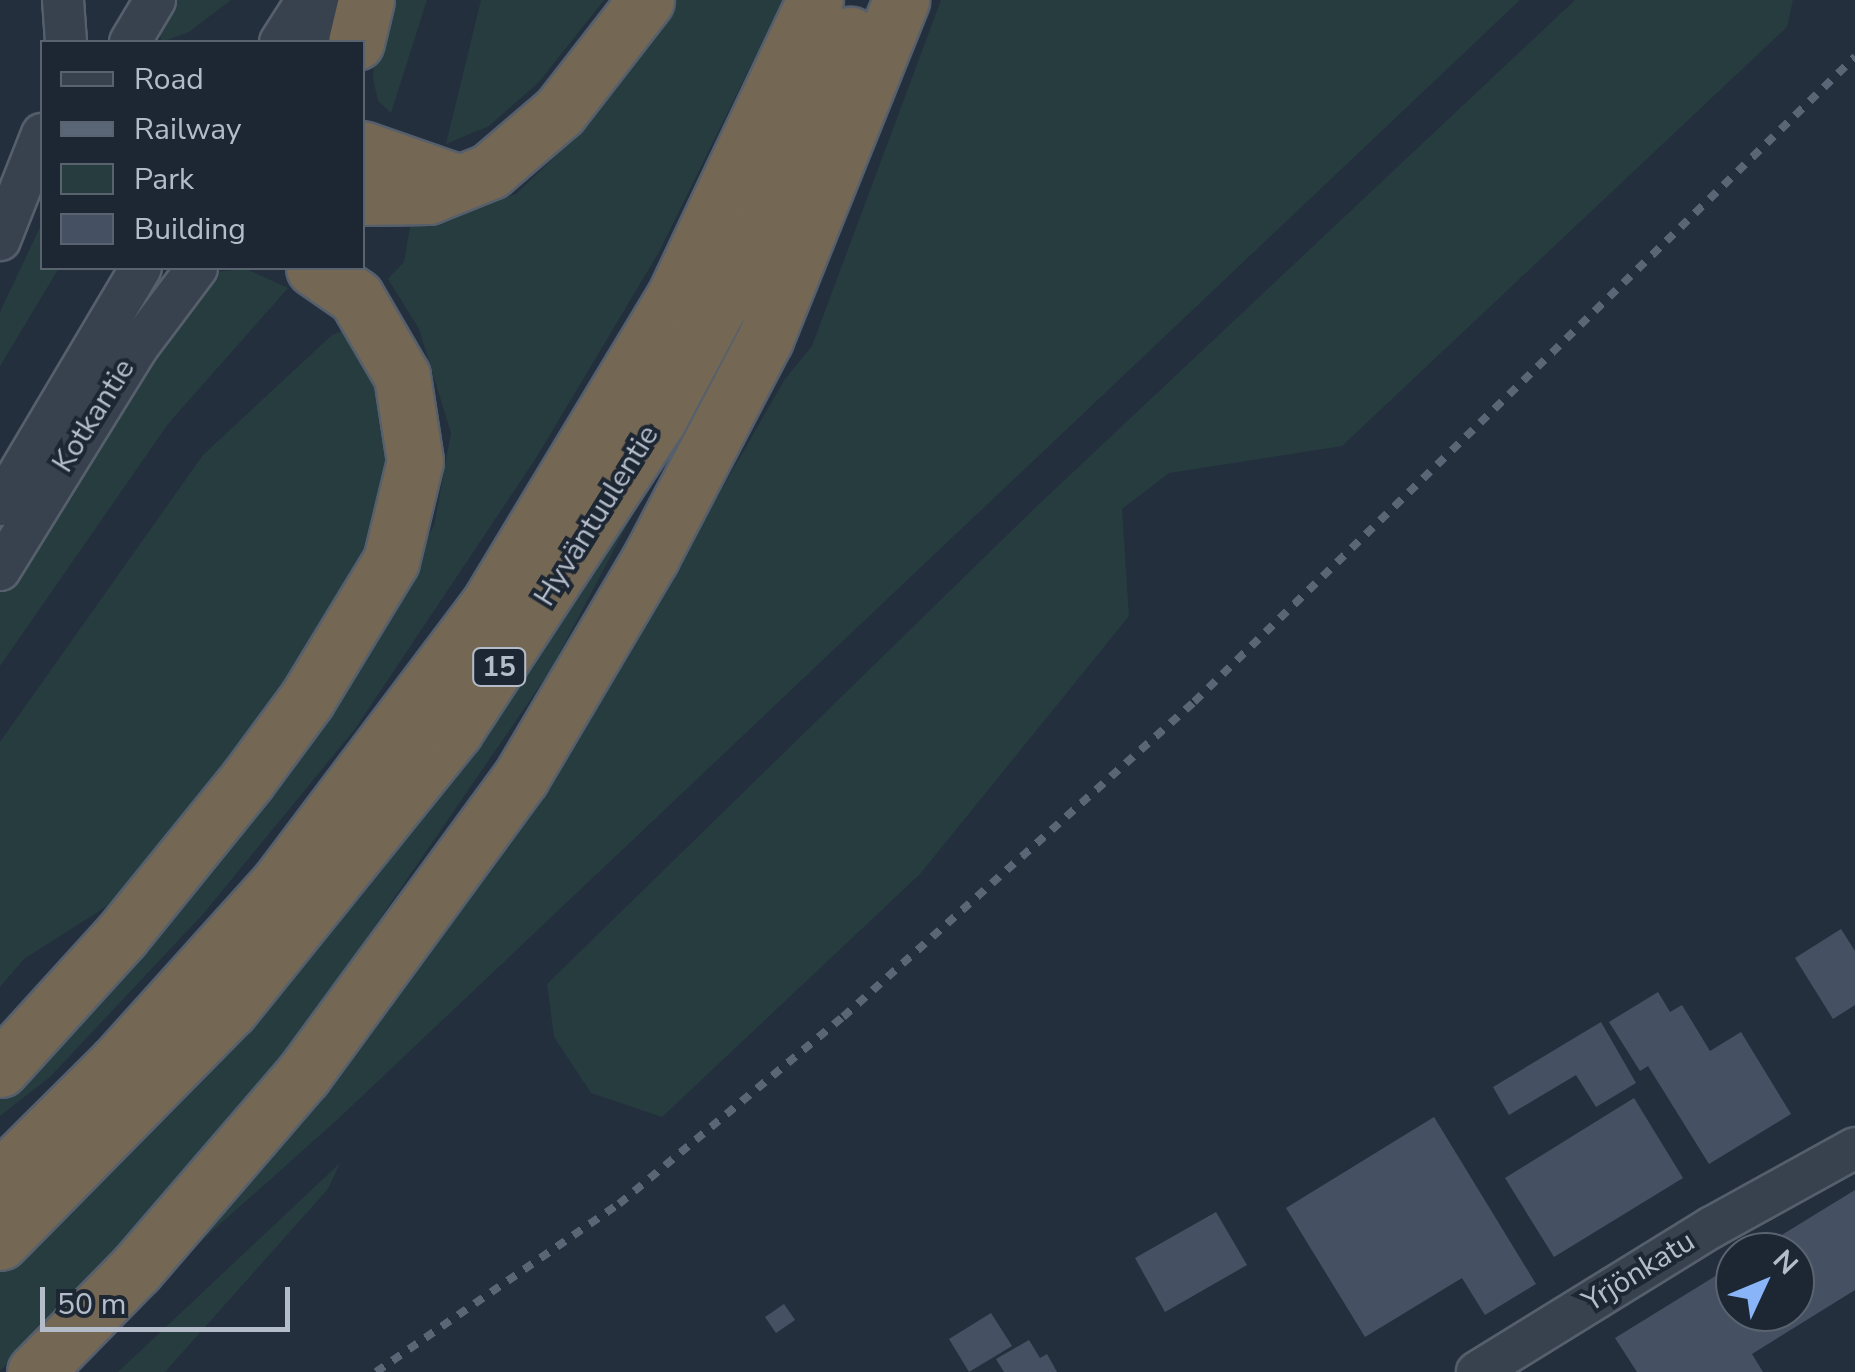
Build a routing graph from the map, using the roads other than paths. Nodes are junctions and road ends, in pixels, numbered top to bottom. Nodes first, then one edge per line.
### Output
1 (63, 0) edge
2 (307, 0) edge
3 (346, 0) edge
4 (366, 0) edge
5 (646, 0) edge
6 (815, 0) edge
7 (866, 0) edge
8 (901, 0) edge
9 (66, 40) edge
10 (281, 40) edge
11 (325, 40) edge
12 (356, 40) edge
13 (40, 139) edge
14 (365, 150) edge
15 (462, 185) junction
16 (365, 198) edge
17 (0, 240) edge
18 (139, 270) edge
19 (196, 270) edge
20 (317, 270) edge
21 (0, 505) edge
22 (0, 570) edge
23 (0, 1070) edge
24 (1855, 1148) edge
25 (0, 1179) edge
26 (0, 1242) edge
27 (35, 1372) edge
28 (1477, 1372) edge

1 - 9 street
2 - 10 street
3 - 11 street
4 - 12 highway
5 - 15 highway
6 - 25 highway, Hyväntuulentie / 15
7 - 26 highway, Hyväntuulentie / 15
8 - 27 highway
13 - 17 street
14 - 15 highway
15 - 16 highway
18 - 21 street, Kotkantie
19 - 22 street, Kotkantie
20 - 23 highway
24 - 28 street, Yrjönkatu

